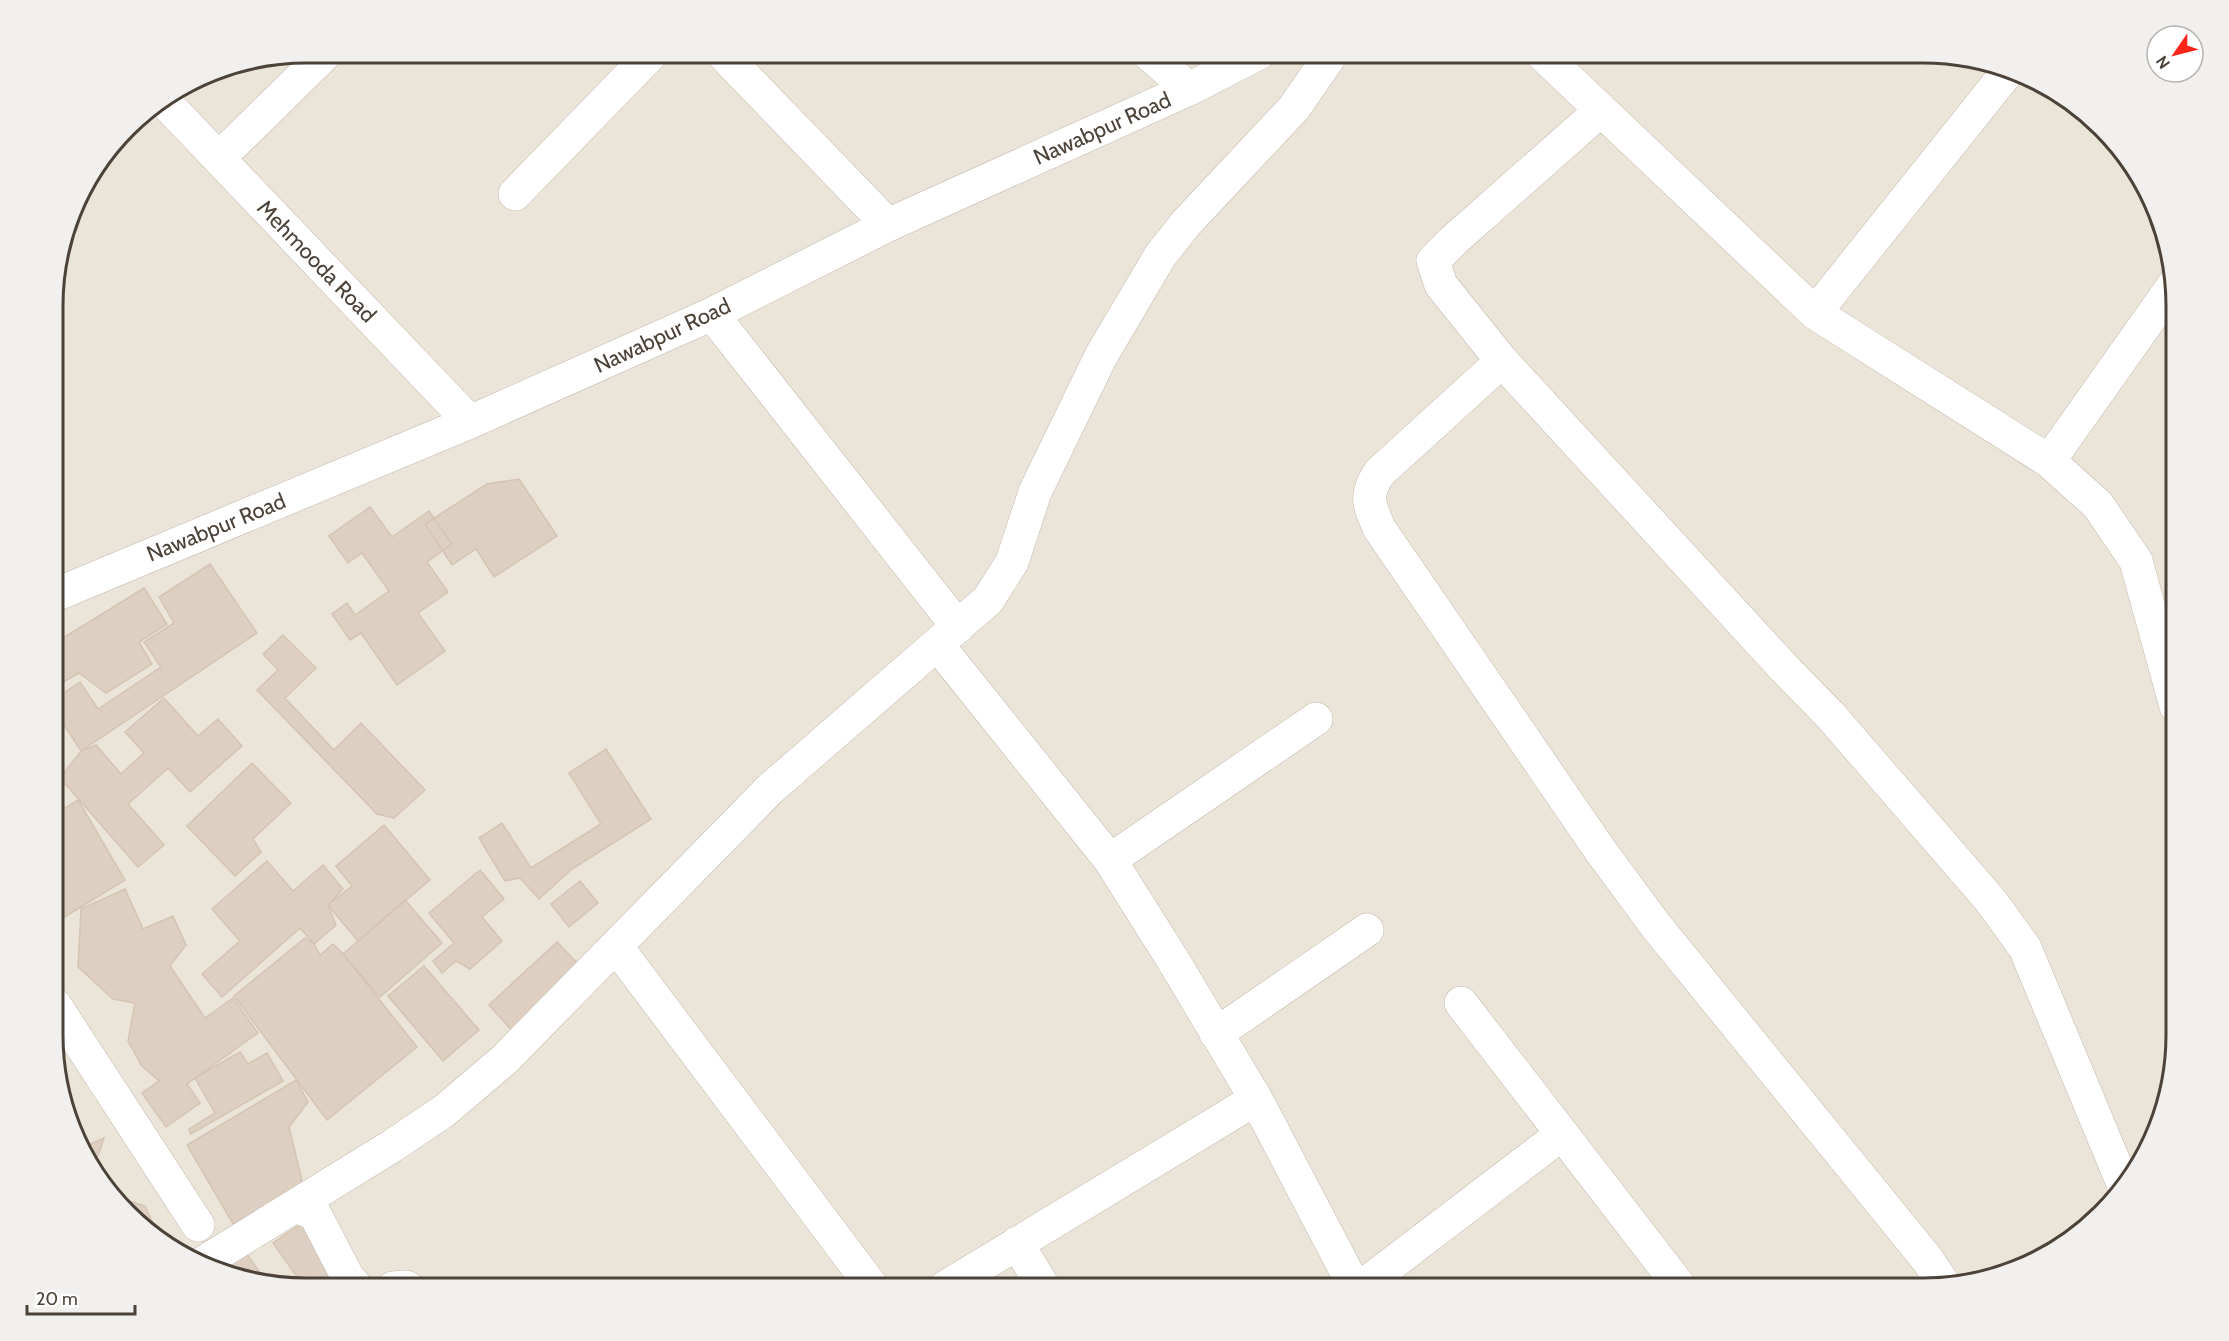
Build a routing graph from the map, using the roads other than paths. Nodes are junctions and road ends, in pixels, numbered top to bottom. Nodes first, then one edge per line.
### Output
1 (315, 63) edge
2 (641, 63) edge
3 (733, 63) edge
4 (1160, 63) edge
5 (1239, 63) edge
6 (1325, 63) edge
7 (1551, 63) edge
8 (2004, 77) edge
9 (1189, 89) junction
10 (169, 105) edge
11 (1600, 111) junction
12 (219, 158) junction
13 (515, 194) dead end
14 (888, 225) junction
15 (2165, 297) edge
16 (712, 314) junction
17 (1815, 314) junction
18 (1502, 361) junction
19 (470, 422) junction
20 (2049, 461) junction
21 (63, 592) edge
22 (948, 636) junction
23 (2166, 636) edge
24 (1316, 719) dead end
25 (1110, 860) junction
26 (1366, 930) dead end
27 (616, 946) junction
28 (1461, 1003) dead end
29 (63, 1017) edge
30 (1216, 1034) junction
31 (1256, 1099) junction
32 (1562, 1134) junction
33 (2120, 1177) edge
34 (295, 1206) junction
35 (198, 1225) dead end
36 (1017, 1243) junction
37 (210, 1258) edge
38 (1939, 1277) edge
39 (349, 1278) edge
40 (865, 1278) edge
41 (960, 1278) edge
42 (1038, 1278) edge
43 (1350, 1278) edge
44 (1373, 1278) edge
45 (1673, 1278) edge

1 - 12 street
2 - 13 street
3 - 14 street
4 - 9 street
5 - 9 street, Nawabpur Road
6 - 22 street
7 - 11 street
8 - 17 street
9 - 14 street, Nawabpur Road
10 - 12 street, Mehmooda Road
11 - 17 street
11 - 18 street
12 - 19 street, Mehmooda Road
14 - 16 street, Nawabpur Road
15 - 20 street
16 - 19 street, Nawabpur Road
16 - 22 street
17 - 20 street
18 - 33 street
18 - 38 street
19 - 21 street, Nawabpur Road
20 - 23 street
22 - 25 street
22 - 27 street
24 - 25 street
25 - 30 street
26 - 30 street
27 - 34 street
27 - 40 street
28 - 32 street
29 - 35 street
30 - 31 street
31 - 36 street
31 - 43 street
32 - 44 street
32 - 45 street
34 - 37 street
34 - 39 street
36 - 41 street
36 - 42 street

